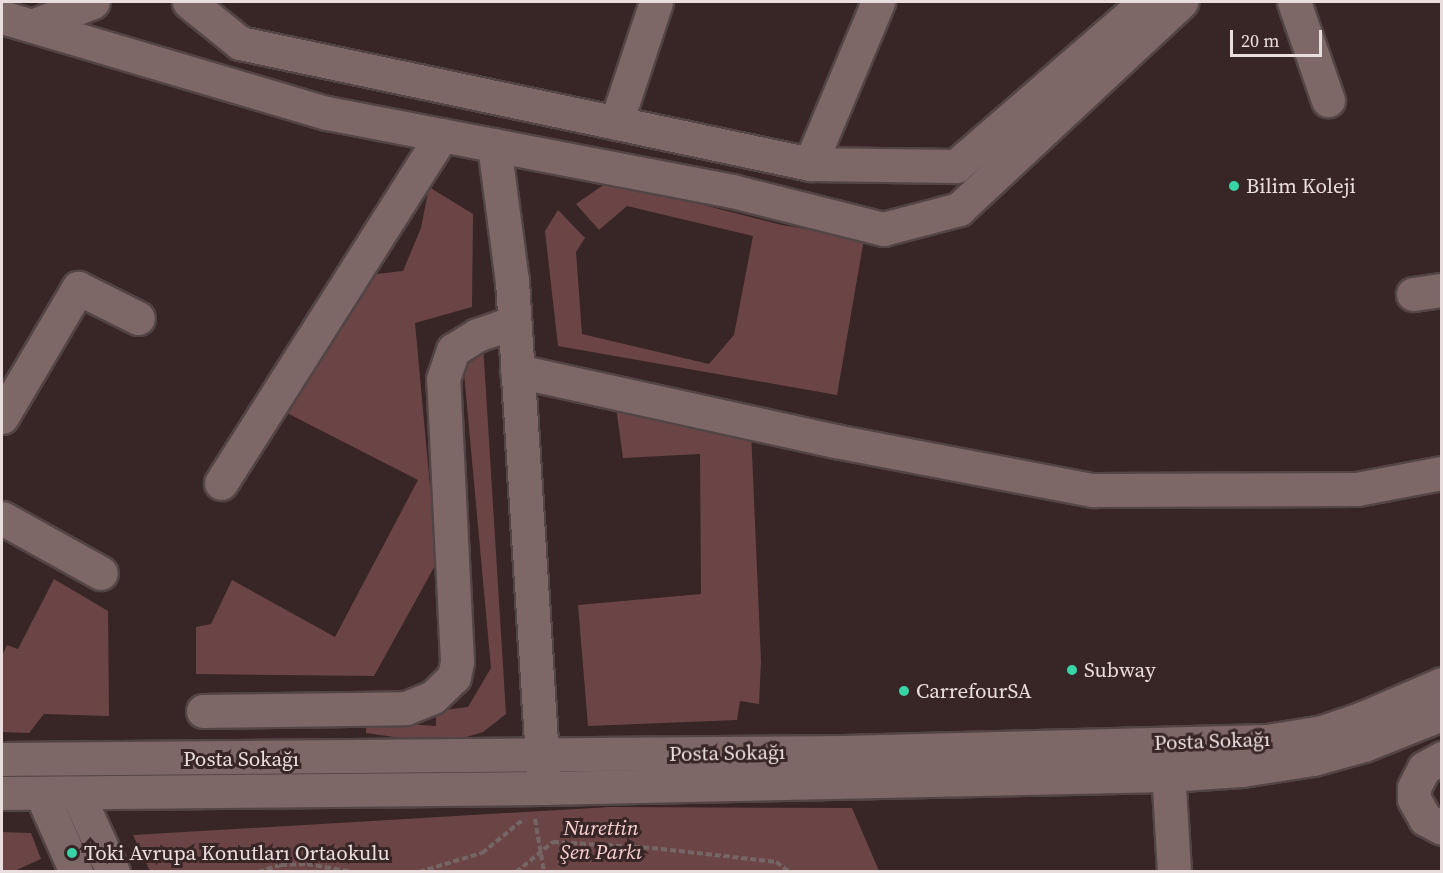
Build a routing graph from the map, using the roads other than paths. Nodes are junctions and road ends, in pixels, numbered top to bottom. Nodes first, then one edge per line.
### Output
1 (93, 2) edge
2 (189, 2) edge
3 (656, 2) edge
4 (878, 2) edge
5 (1144, 2) edge
6 (1181, 2) edge
7 (1293, 2) edge
8 (2, 17) edge
9 (34, 25) junction
10 (1328, 100) dead end
11 (616, 123) junction
12 (442, 135) junction
13 (494, 145) junction
14 (810, 164) junction
15 (138, 318) dead end
16 (514, 322) junction
17 (517, 371) junction
18 (2, 417) edge
19 (1442, 473) edge
20 (220, 483) dead end
21 (2, 518) edge
22 (101, 573) dead end
23 (1442, 684) edge
24 (348, 710) junction
25 (203, 711) dead end
26 (1421, 712) edge
27 (1166, 743) junction
28 (541, 755) junction
29 (359, 758) junction
30 (2, 759) edge
31 (1437, 760) edge
32 (1167, 775) junction
33 (2, 793) edge
34 (42, 793) junction
35 (77, 793) junction
36 (535, 801) junction
37 (1442, 828) edge
38 (1173, 857) edge
39 (76, 872) edge
40 (113, 872) edge
41 (1195, 872) edge

1 - 9 street
2 - 11 street
3 - 11 street
4 - 14 street
5 - 14 street
6 - 13 street
7 - 10 street
8 - 9 street
9 - 12 street
11 - 14 street
12 - 13 street
12 - 20 street
13 - 16 street
15 - 18 street
16 - 17 street
16 - 24 street
17 - 19 street
17 - 28 street
21 - 22 street
23 - 26 street, Posta Sokağı
24 - 25 street
24 - 29 street
26 - 27 street, Posta Sokağı
26 - 31 street
26 - 32 street, Posta Sokağı
27 - 28 street, Posta Sokağı
27 - 32 street
28 - 29 street, Posta Sokağı
28 - 36 street
29 - 30 street, Posta Sokağı
31 - 37 street
32 - 36 street, Posta Sokağı
32 - 38 street
33 - 34 street, Posta Sokağı
34 - 35 street, Posta Sokağı
34 - 39 street
35 - 36 street, Posta Sokağı
35 - 40 street
38 - 41 street

